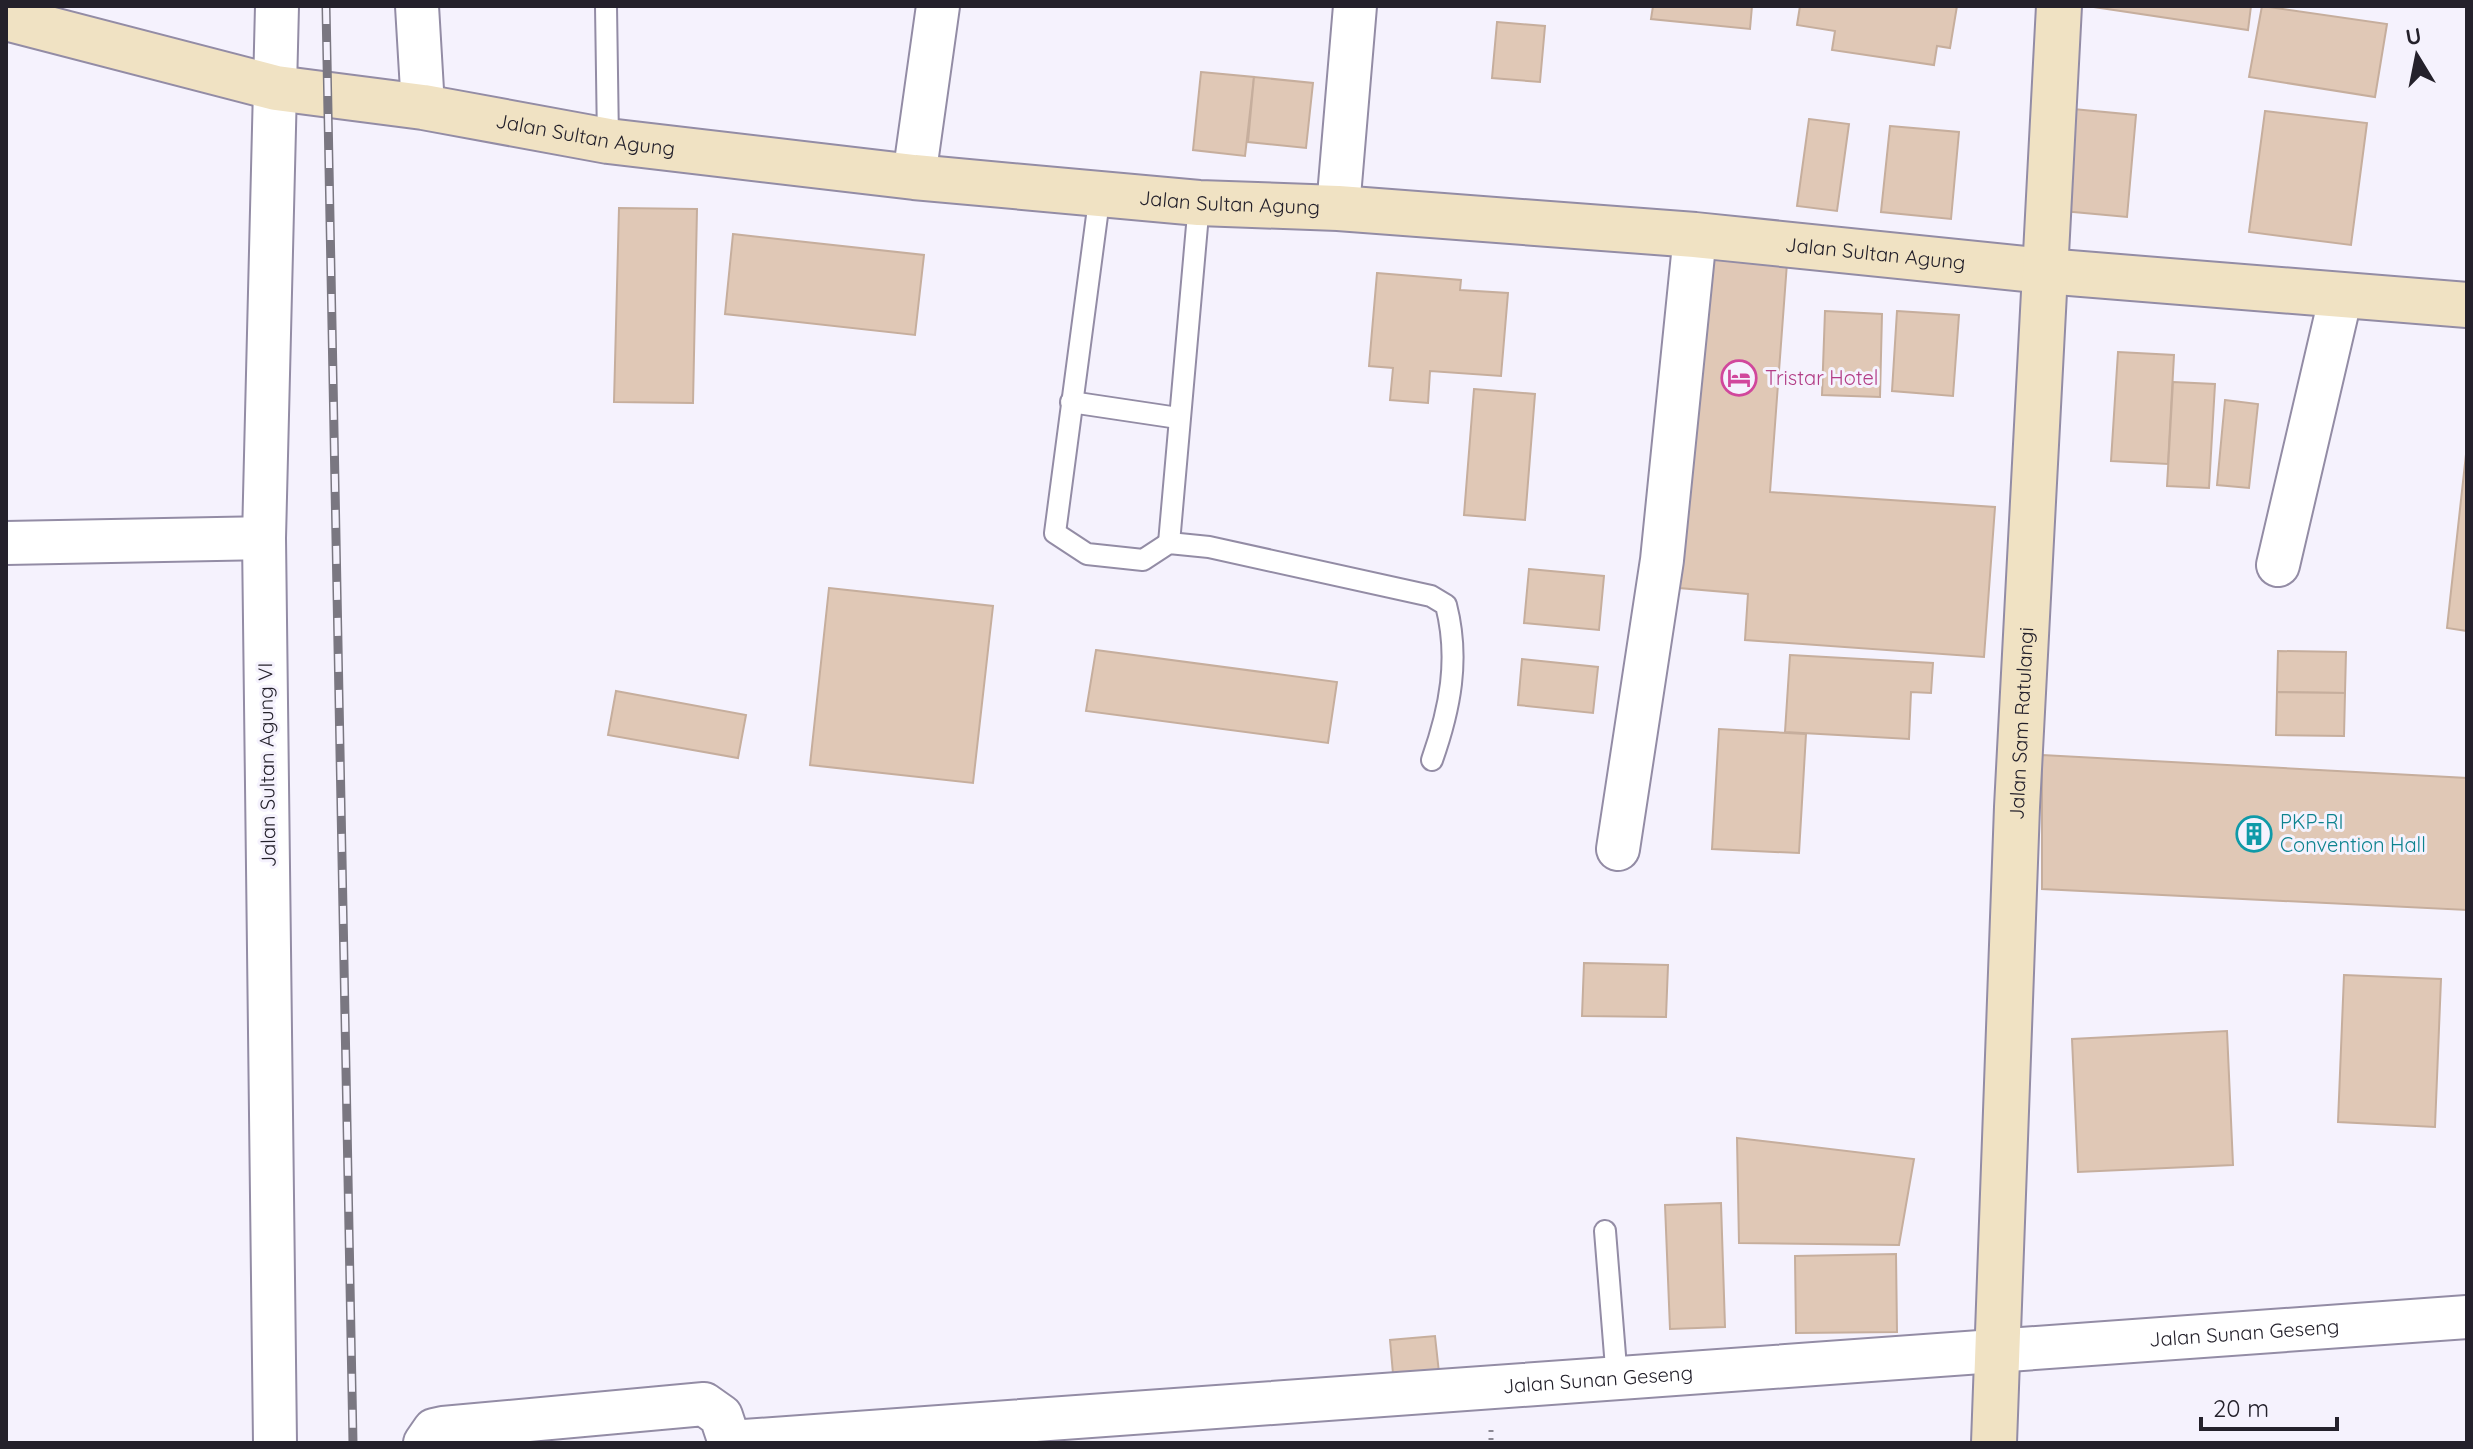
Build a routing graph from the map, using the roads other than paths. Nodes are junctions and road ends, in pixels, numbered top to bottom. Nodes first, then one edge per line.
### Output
1 (277, 6) edge
2 (417, 6) edge
3 (606, 6) edge
4 (938, 6) edge
5 (1355, 6) edge
6 (2059, 6) edge
7 (6, 18) edge
8 (276, 88) junction
9 (401, 104) junction
10 (608, 141) junction
11 (914, 177) junction
12 (1100, 193) junction
13 (1199, 203) junction
14 (1338, 208) junction
15 (1695, 235) junction
16 (2045, 271) junction
17 (2341, 295) junction
18 (2467, 305) edge
19 (1071, 402) junction
20 (1178, 418) junction
21 (264, 538) junction
22 (6, 543) edge
23 (1169, 543) junction
24 (2278, 565) dead end
25 (1432, 760) dead end
26 (1618, 849) dead end
27 (1605, 1231) dead end
28 (2467, 1317) edge
29 (1998, 1350) junction
30 (1617, 1380) junction
31 (275, 1443) edge
32 (425, 1443) edge
33 (730, 1443) edge
34 (1994, 1443) edge

1 - 8 street, Jalan Sultan Agung VI
2 - 9 street
3 - 10 lane
4 - 11 street
5 - 14 street
6 - 16 street, Jalan Sam Ratulangi
7 - 8 street, Jalan Sultan Agung
8 - 9 street, Jalan Sultan Agung
8 - 21 street, Jalan Sultan Agung VI
9 - 10 street, Jalan Sultan Agung
10 - 11 street, Jalan Sultan Agung
11 - 12 street, Jalan Sultan Agung
12 - 13 street, Jalan Sultan Agung
12 - 19 lane
13 - 14 street, Jalan Sultan Agung
13 - 20 lane
14 - 15 street, Jalan Sultan Agung
15 - 16 street, Jalan Sultan Agung
15 - 26 street
16 - 17 street, Jalan Sultan Agung
16 - 29 street, Jalan Sam Ratulangi
17 - 18 street, Jalan Sultan Agung
17 - 24 street
19 - 20 lane
19 - 23 lane
20 - 23 lane
21 - 22 street
21 - 31 street, Jalan Sultan Agung VI
23 - 25 lane
27 - 30 lane
28 - 29 street, Jalan Sunan Geseng
29 - 30 street, Jalan Sunan Geseng
29 - 34 street, Jalan Sam Ratulangi
30 - 33 street, Jalan Sunan Geseng
32 - 33 street

